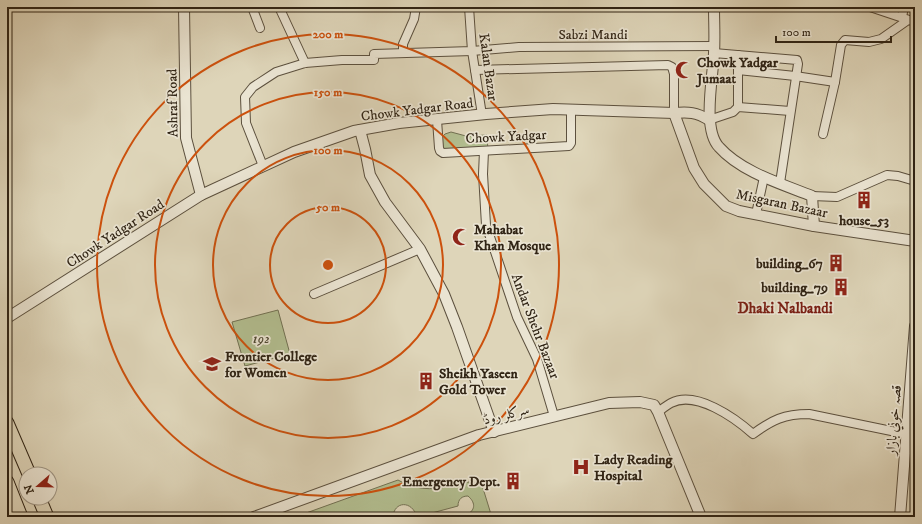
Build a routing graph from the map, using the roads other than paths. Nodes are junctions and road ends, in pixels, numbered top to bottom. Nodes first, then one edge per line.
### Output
1 (184, 7) edge
2 (252, 7) edge
3 (279, 7) edge
4 (416, 7) edge
5 (470, 7) edge
6 (714, 7) edge
7 (870, 7) edge
8 (904, 7) edge
9 (908, 20) edge
10 (260, 28) dead end
11 (714, 49) junction
12 (472, 51) junction
13 (403, 53) junction
14 (738, 55) junction
15 (305, 63) junction
16 (475, 70) junction
17 (738, 70) junction
18 (795, 76) junction
19 (835, 82) junction
20 (738, 107) junction
21 (570, 111) junction
22 (790, 111) junction
23 (674, 113) junction
24 (482, 115) junction
25 (437, 120) junction
26 (709, 120) junction
27 (360, 130) junction
28 (823, 134) dead end
29 (484, 151) junction
30 (263, 166) junction
31 (764, 177) junction
32 (915, 181) edge
33 (780, 183) junction
34 (201, 196) junction
35 (812, 196) junction
36 (756, 214) junction
37 (814, 226) junction
38 (915, 241) edge
39 (420, 249) junction
40 (314, 294) dead end
41 (7, 318) edge
42 (915, 326) edge
43 (915, 331) edge
44 (913, 368) edge
45 (658, 412) junction
46 (554, 416) junction
47 (7, 423) edge
48 (494, 432) junction
49 (909, 439) edge
50 (26, 466) edge
51 (7, 482) edge
52 (42, 506) edge
53 (21, 517) edge
54 (47, 517) edge
55 (254, 517) edge
56 (701, 517) edge
57 (900, 517) edge

1 - 34 street, Ashraf Road
2 - 10 street
3 - 15 street
4 - 13 street
5 - 12 street, Kalan Bazar
6 - 11 street
7 - 9 street
8 - 9 street
9 - 19 street
11 - 12 street, Sabzi Mandi
11 - 14 street, Sabzi Mandi
11 - 26 street
12 - 13 street, Sabzi Mandi
12 - 16 street, Kalan Bazar
13 - 15 street, Sabzi Mandi
14 - 17 street
14 - 18 street, Sabzi Mandi
15 - 30 street
16 - 23 street
16 - 24 street, Kalan Bazar
17 - 18 street
17 - 20 street
18 - 19 street
18 - 22 street
19 - 28 street
20 - 22 street
20 - 26 street
21 - 23 street, Chowk Yadgar Road
21 - 24 street, Chowk Yadgar Road
21 - 29 street, Chowk Yadgar
22 - 33 street
23 - 26 street, Chowk Yadgar Road
23 - 36 street, Misgaran Bazaar
24 - 25 street, Chowk Yadgar Road
25 - 27 street, Chowk Yadgar Road
25 - 29 street, Chowk Yadgar
26 - 31 street
27 - 30 street, Chowk Yadgar Road
27 - 39 street
29 - 46 street, Andar Shehr Bazaar
30 - 34 street, Chowk Yadgar Road
31 - 33 street
31 - 36 street
32 - 35 street
33 - 35 street
34 - 41 street, Chowk Yadgar Road
35 - 37 street
36 - 37 street, Misgaran Bazaar
37 - 38 street, Misgaran Bazaar
39 - 40 street
39 - 48 street
42 - 43 street, قصہ خوني بازار
43 - 44 street, قصہ خوني بازار
44 - 49 street, قصہ خوني بازار
45 - 46 street, سرکلر روڈ
45 - 49 street
45 - 56 street
46 - 48 street, سرکلر روڈ
47 - 50 highway
48 - 55 street, سرکلر روڈ
49 - 57 street, قصہ خوني بازار
51 - 53 highway
52 - 54 highway

